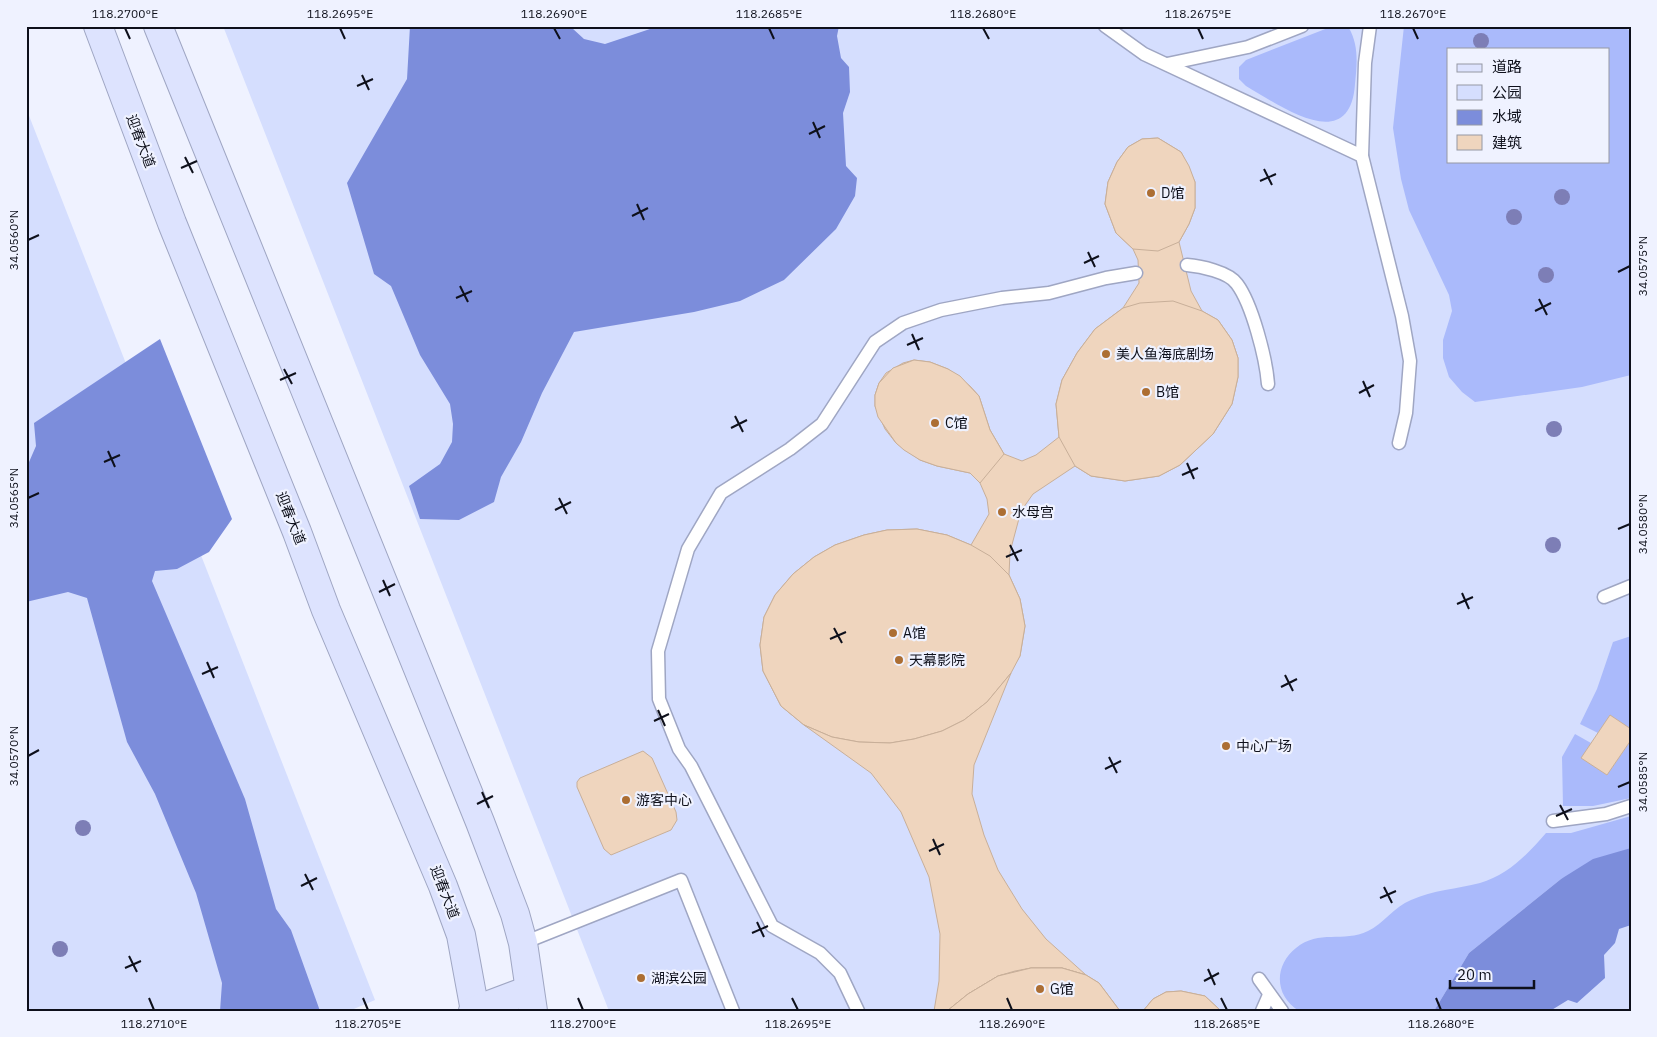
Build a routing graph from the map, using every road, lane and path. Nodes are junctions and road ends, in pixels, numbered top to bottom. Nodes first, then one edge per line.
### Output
1 (98, 26) edge
2 (158, 26) edge
3 (1105, 26) edge
4 (1302, 26) edge
5 (1370, 26) edge
6 (1168, 64) junction
7 (1362, 156) junction
8 (1187, 265) dead end
9 (1136, 273) dead end
10 (1268, 384) dead end
11 (1399, 443) dead end
12 (1631, 586) edge
13 (1604, 597) dead end
14 (1631, 806) edge
15 (1553, 821) dead end
16 (523, 943) junction
17 (1259, 979) dead end
18 (1269, 995) junction
19 (531, 1000) edge
20 (474, 1010) edge
21 (733, 1011) edge
22 (858, 1011) edge
23 (1262, 1011) edge
24 (1282, 1011) edge

1 - 20 main road, 迎春大道
2 - 16 main road
3 - 6 lane
4 - 6 lane
5 - 7 lane
6 - 7 lane
7 - 11 lane
8 - 10 lane
9 - 22 lane
12 - 13 lane
14 - 15 lane
16 - 19 main road
16 - 21 lane
17 - 18 lane
18 - 23 lane
18 - 24 lane
19 - 20 main road

